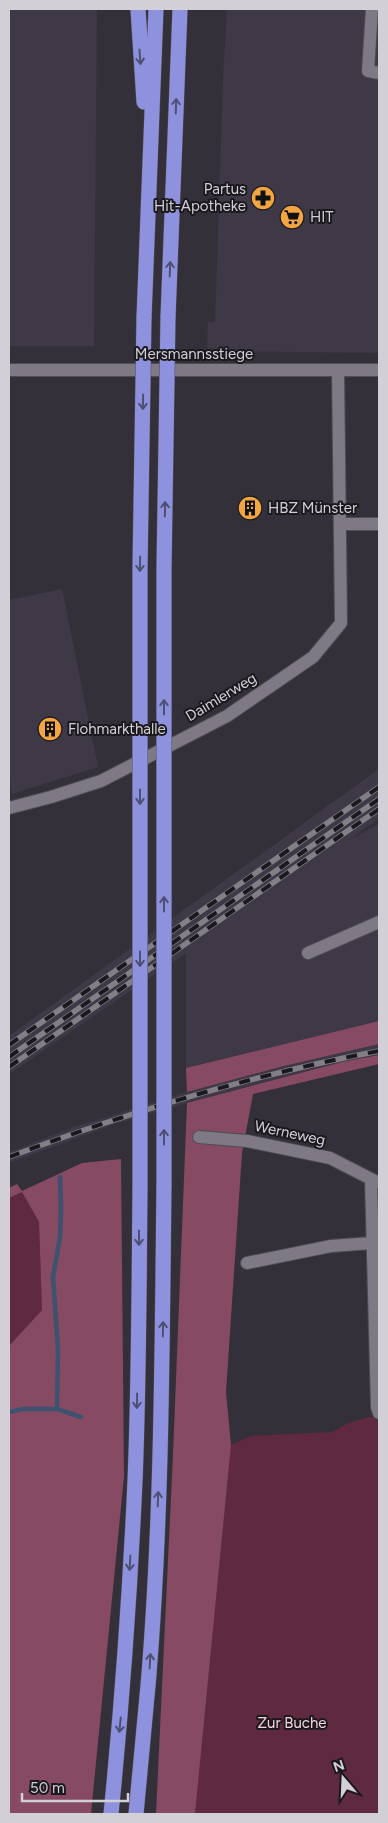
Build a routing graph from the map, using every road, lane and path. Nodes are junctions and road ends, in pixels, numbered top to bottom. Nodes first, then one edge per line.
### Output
1 (138, 9) edge
2 (156, 9) edge
3 (180, 9) edge
4 (372, 9) edge
5 (379, 73) edge
6 (149, 171) junction
7 (9, 370) edge
8 (338, 370) junction
9 (379, 370) edge
10 (340, 524) junction
11 (379, 524) edge
12 (9, 808) edge
13 (379, 922) edge
14 (308, 953) dead end
15 (199, 1137) dead end
16 (375, 1181) edge
17 (372, 1243) junction
18 (247, 1263) dead end
19 (379, 1413) edge
20 (111, 1814) edge
21 (136, 1814) edge

1 -> 6 highway
2 - 6 highway
21 -> 3 highway, bridge
4 - 5 street
6 -> 20 highway, bridge
7 - 8 street, Mersmannsstiege
8 - 9 street, Mersmannsstiege
8 - 10 street, Daimlerweg
10 - 11 street
10 - 12 street, Daimlerweg
13 - 14 street
15 - 16 street, Werneweg
16 - 17 street, Werneweg
17 - 18 street
17 - 19 street, Werneweg

